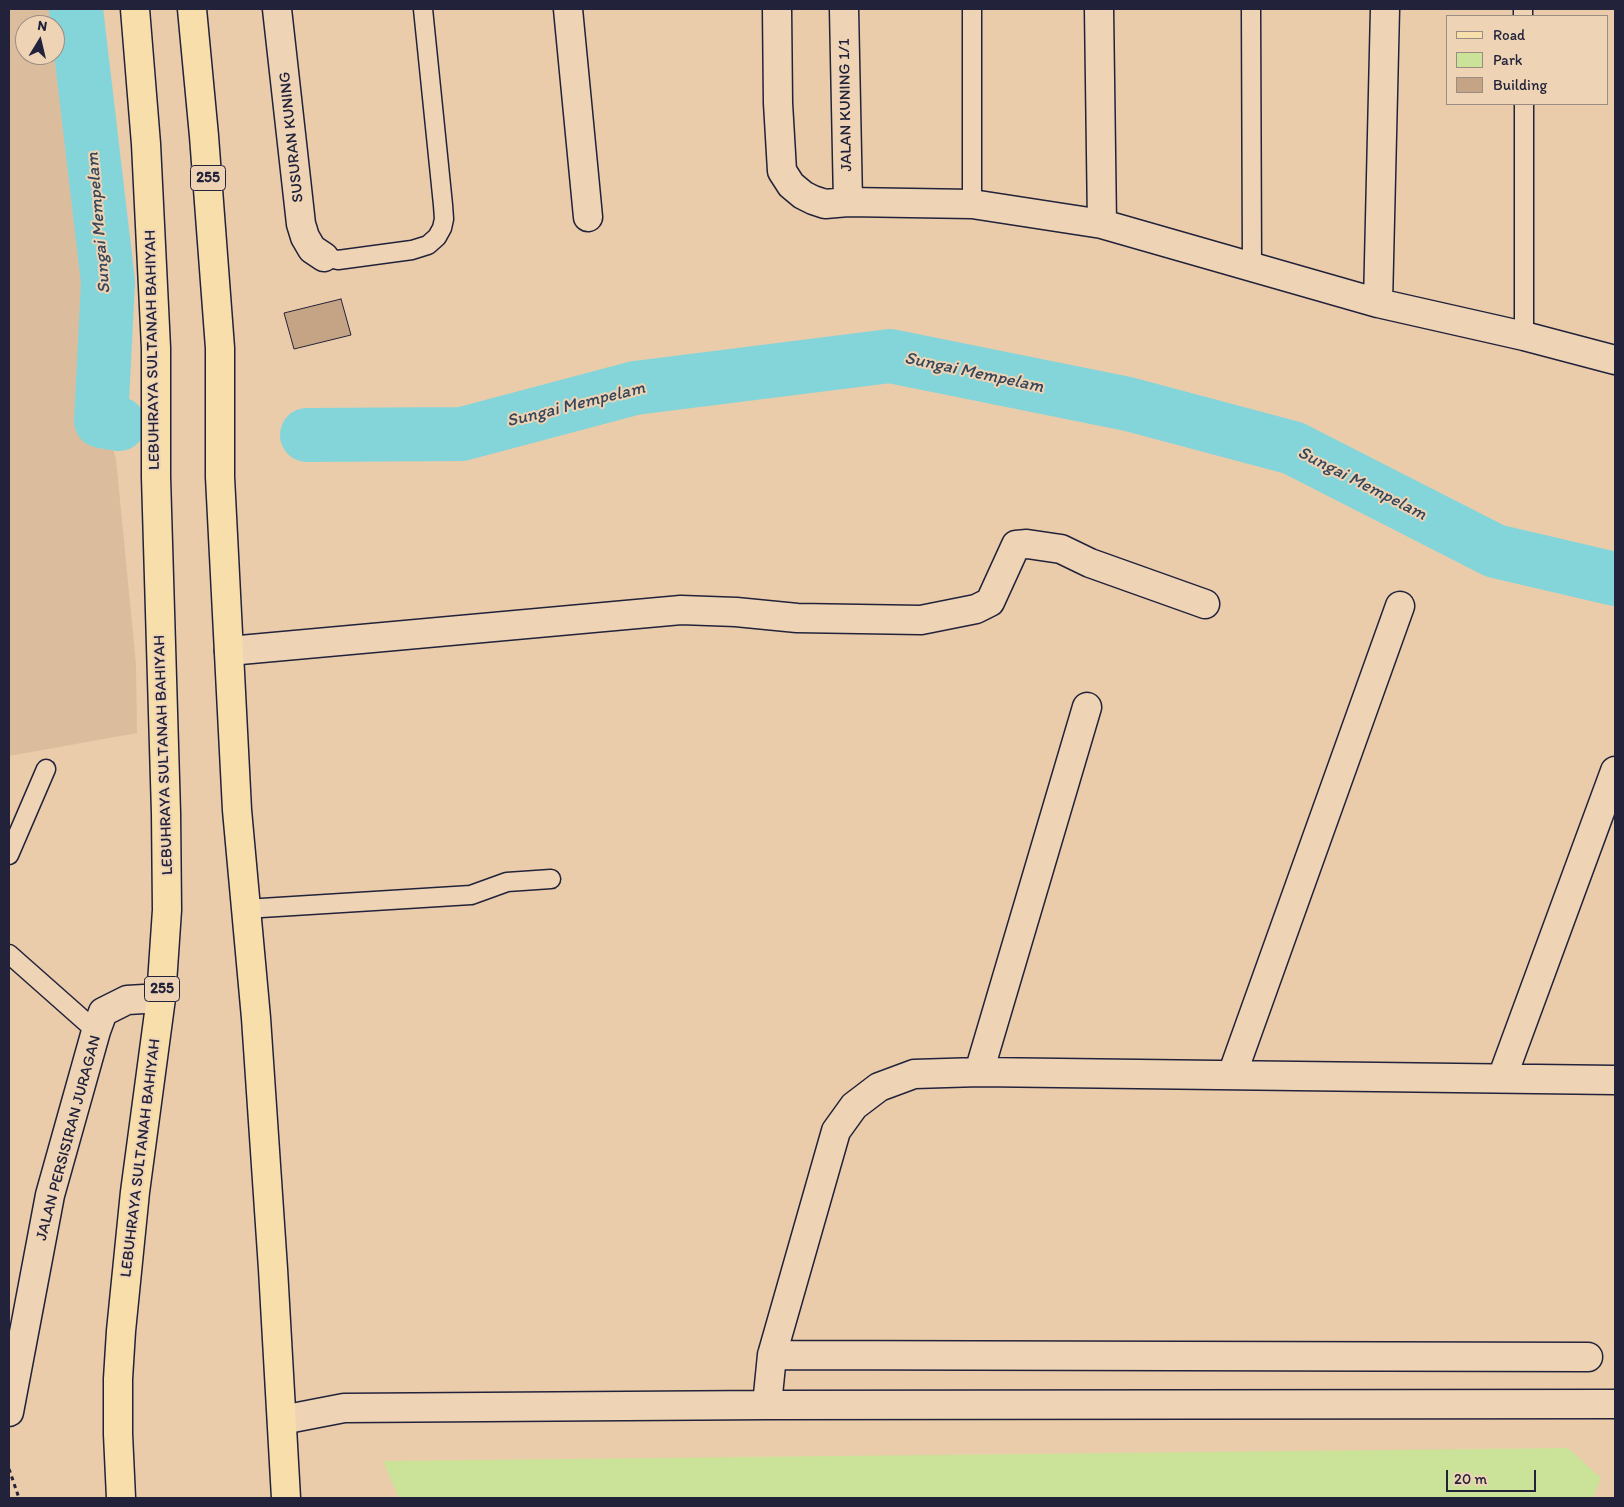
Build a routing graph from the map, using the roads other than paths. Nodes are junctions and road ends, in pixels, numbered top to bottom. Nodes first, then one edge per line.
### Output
1 (135, 9) edge
2 (192, 9) edge
3 (278, 9) edge
4 (422, 9) edge
5 (568, 9) edge
6 (777, 9) edge
7 (844, 9) edge
8 (972, 9) edge
9 (1099, 9) edge
10 (1251, 9) edge
11 (1384, 9) edge
12 (1524, 105) edge
13 (848, 202) junction
14 (972, 204) junction
15 (588, 217) dead end
16 (1102, 224) junction
17 (324, 257) joint
18 (1252, 267) junction
19 (1378, 304) junction
20 (1524, 336) junction
21 (1615, 360) edge
22 (1206, 604) dead end
23 (1400, 606) dead end
24 (229, 650) junction
25 (1087, 707) dead end
26 (46, 769) dead end
27 (1615, 771) edge
28 (9, 855) edge
29 (551, 879) dead end
30 (245, 909) junction
31 (9, 954) edge
32 (161, 998) junction
33 (96, 1031) junction
34 (979, 1072) junction
35 (1232, 1075) junction
36 (1502, 1078) junction
37 (1615, 1080) edge
38 (772, 1355) junction
39 (1588, 1357) dead end
40 (1615, 1404) edge
41 (767, 1405) junction
42 (9, 1412) edge
43 (282, 1420) junction
44 (121, 1498) edge
45 (286, 1498) edge

1 - 32 main road, LEBUHRAYA SULTANAH BAHIYAH / 255
2 - 24 main road, 255
3 - 17 street, SUSURAN KUNING
4 - 17 lane
5 - 15 street
6 - 13 street
7 - 13 street, JALAN KUNING 1/1
8 - 14 lane
9 - 16 street
10 - 18 lane
11 - 19 street
12 - 20 lane
13 - 14 street
14 - 16 street
16 - 18 street
18 - 19 street
19 - 20 street
20 - 21 street
22 - 24 street
23 - 35 street
24 - 30 main road, 255
25 - 34 street
26 - 28 lane
27 - 36 street
29 - 30 lane
30 - 43 main road, 255
31 - 33 lane
32 - 33 street, JALAN PERSISIRAN JURAGAN
32 - 44 main road, LEBUHRAYA SULTANAH BAHIYAH / 255
33 - 42 street, JALAN PERSISIRAN JURAGAN
34 - 35 street
34 - 38 street
35 - 36 street
36 - 37 street
38 - 39 street
38 - 41 street
40 - 41 street
41 - 43 street
43 - 45 main road, 255

